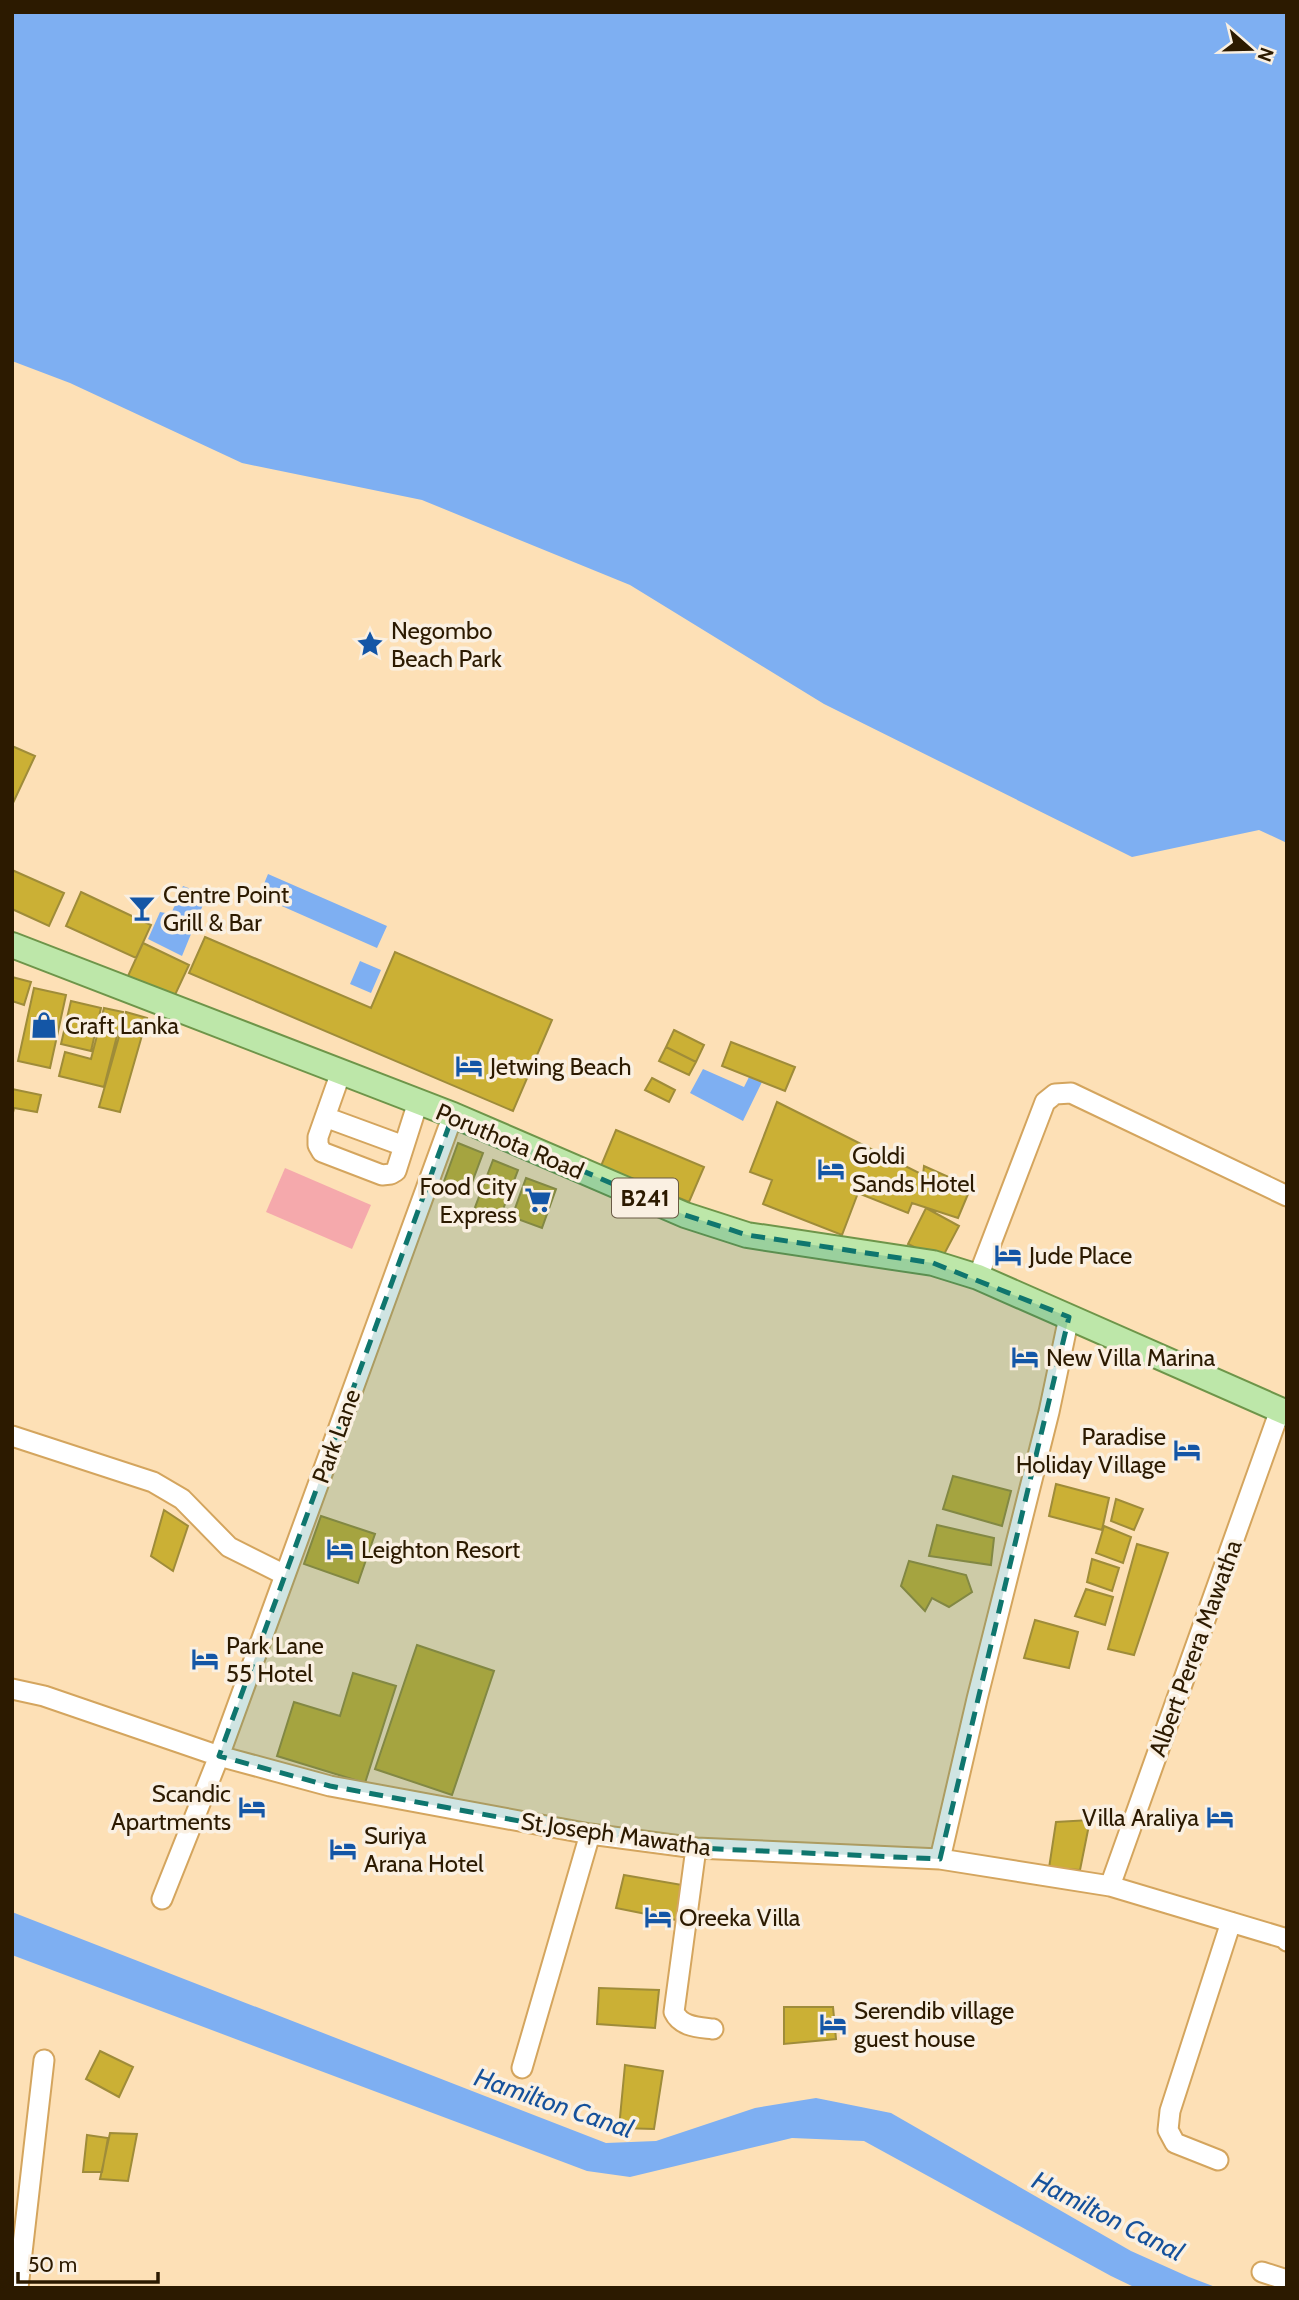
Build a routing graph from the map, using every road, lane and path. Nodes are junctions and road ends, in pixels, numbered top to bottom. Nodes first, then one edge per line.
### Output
1 (12, 945) edge
2 (341, 1072) junction
3 (418, 1102) junction
4 (453, 1115) junction
5 (325, 1117) junction
6 (404, 1146) junction
7 (1287, 1196) edge
8 (978, 1277) junction
9 (1069, 1317) junction
10 (1283, 1412) edge
11 (12, 1436) edge
12 (285, 1575) junction
13 (12, 1689) edge
14 (219, 1756) junction
15 (590, 1834) junction
16 (696, 1848) junction
17 (940, 1859) junction
18 (1110, 1886) junction
19 (162, 1899) dead end
20 (1231, 1922) junction
21 (1287, 1941) edge
22 (713, 2029) dead end
23 (44, 2060) dead end
24 (522, 2068) dead end
25 (1218, 2160) dead end
26 (1262, 2272) dead end
27 (1287, 2280) edge
28 (18, 2288) edge

1 - 2 main road, Poruthota Road / B241
2 - 3 main road, Poruthota Road / B241
2 - 5 street
3 - 4 main road, Poruthota Road / B241
3 - 6 street
4 - 8 main road, Poruthota Road / B241
4 - 12 street, Park Lane
5 - 6 street
5 - 6 street
7 - 8 street
8 - 9 main road, Poruthota Road / B241
9 - 10 main road, Poruthota Road / B241
9 - 17 street
10 - 18 street, Albert Perera Mawatha
11 - 12 street
12 - 14 street, Park Lane
13 - 14 street, St.Joseph Mawatha
14 - 15 street, St.Joseph Mawatha
14 - 19 street, Park Lane
15 - 16 street, St.Joseph Mawatha
15 - 24 street
16 - 17 street, St.Joseph Mawatha
16 - 22 street
17 - 18 street, St.Joseph Mawatha
18 - 20 street, St.Joseph Mawatha
20 - 21 street, St.Joseph Mawatha
20 - 25 street
23 - 28 street
26 - 27 street

